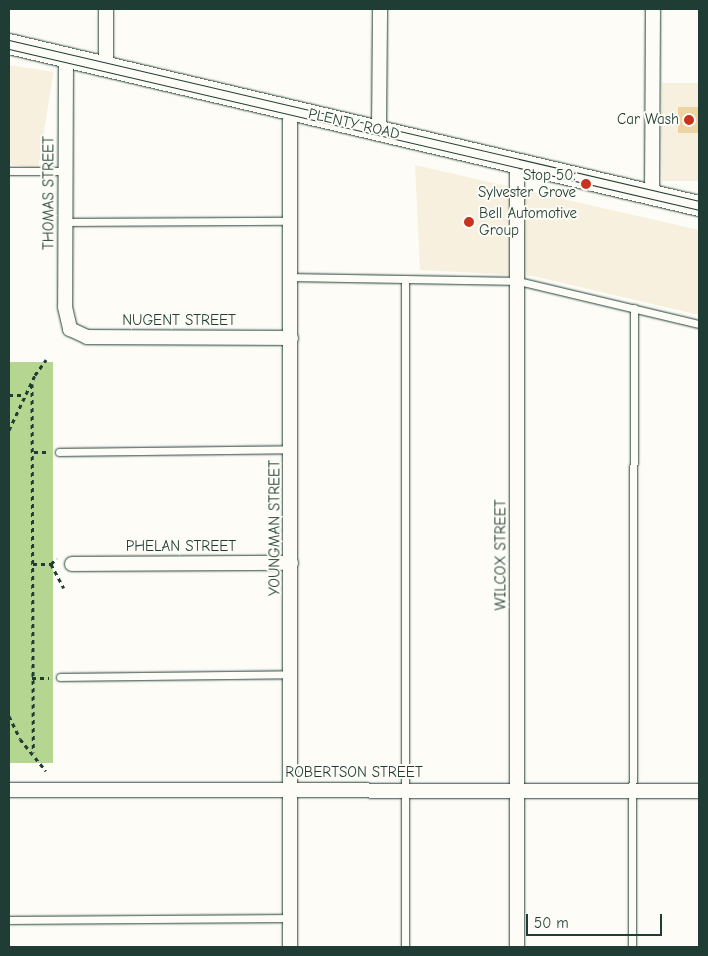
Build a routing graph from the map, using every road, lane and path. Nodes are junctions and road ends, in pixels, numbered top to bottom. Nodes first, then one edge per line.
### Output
1 (106, 9) edge
2 (380, 9) edge
3 (653, 9) edge
4 (9, 44) edge
5 (66, 56) junction
6 (106, 66) junction
7 (290, 109) junction
8 (379, 130) junction
9 (517, 163) junction
10 (9, 171) edge
11 (66, 171) junction
12 (652, 194) junction
13 (699, 206) edge
14 (66, 222) junction
15 (291, 222) junction
16 (291, 277) junction
17 (405, 278) junction
18 (518, 281) junction
19 (634, 308) junction
20 (699, 324) edge
21 (70, 329) joint
22 (291, 338) junction
23 (46, 360) dead end
24 (32, 384) junction
25 (9, 395) edge
26 (24, 395) junction
27 (9, 430) edge
28 (291, 449) junction
29 (59, 452) dead end
30 (291, 563) junction
31 (33, 564) junction
32 (72, 564) dead end
33 (64, 588) dead end
34 (291, 674) junction
35 (60, 677) dead end
36 (9, 716) edge
37 (33, 752) junction
38 (46, 771) dead end
39 (405, 788) junction
40 (290, 789) junction
41 (9, 790) edge
42 (517, 791) junction
43 (632, 791) junction
44 (699, 791) edge
45 (290, 918) junction
46 (9, 920) edge
47 (290, 947) edge
48 (405, 947) edge
49 (517, 947) edge
50 (632, 947) edge

1 - 6 street
2 - 8 street
3 - 12 street
4 - 5 main road, PLENTY ROAD
5 - 6 main road, PLENTY ROAD
5 - 11 street, THOMAS STREET
6 - 7 main road, PLENTY ROAD
7 - 8 main road, PLENTY ROAD
7 - 15 street, YOUNGMAN STREET
8 - 9 main road, PLENTY ROAD
9 - 12 main road, PLENTY ROAD
9 - 18 street, WILCOX STREET
10 - 11 lane
11 - 14 street, THOMAS STREET
12 - 13 main road, PLENTY ROAD
14 - 15 lane
14 - 21 street, THOMAS STREET
15 - 16 street, YOUNGMAN STREET
16 - 17 lane
16 - 22 street, YOUNGMAN STREET
17 - 18 lane
17 - 39 lane
18 - 19 lane
18 - 42 street, WILCOX STREET
19 - 20 lane
19 - 43 lane
21 - 22 street, NUGENT STREET
22 - 28 street, YOUNGMAN STREET
23 - 24 path
24 - 26 path
24 - 31 path
25 - 26 path
26 - 27 path
28 - 29 lane
28 - 30 street, YOUNGMAN STREET
30 - 32 street, PHELAN STREET
30 - 34 street, YOUNGMAN STREET
31 - 33 path
31 - 37 path
34 - 35 lane
34 - 40 street, YOUNGMAN STREET
36 - 37 path
37 - 38 path
39 - 40 street, ROBERTSON STREET
39 - 42 street, ROBERTSON STREET
39 - 48 lane
40 - 41 street, ROBERTSON STREET
40 - 45 street, YOUNGMAN STREET
42 - 43 street, ROBERTSON STREET
42 - 49 street, WILCOX STREET
43 - 44 street, ROBERTSON STREET
43 - 50 lane
45 - 46 lane
45 - 47 street, YOUNGMAN STREET

